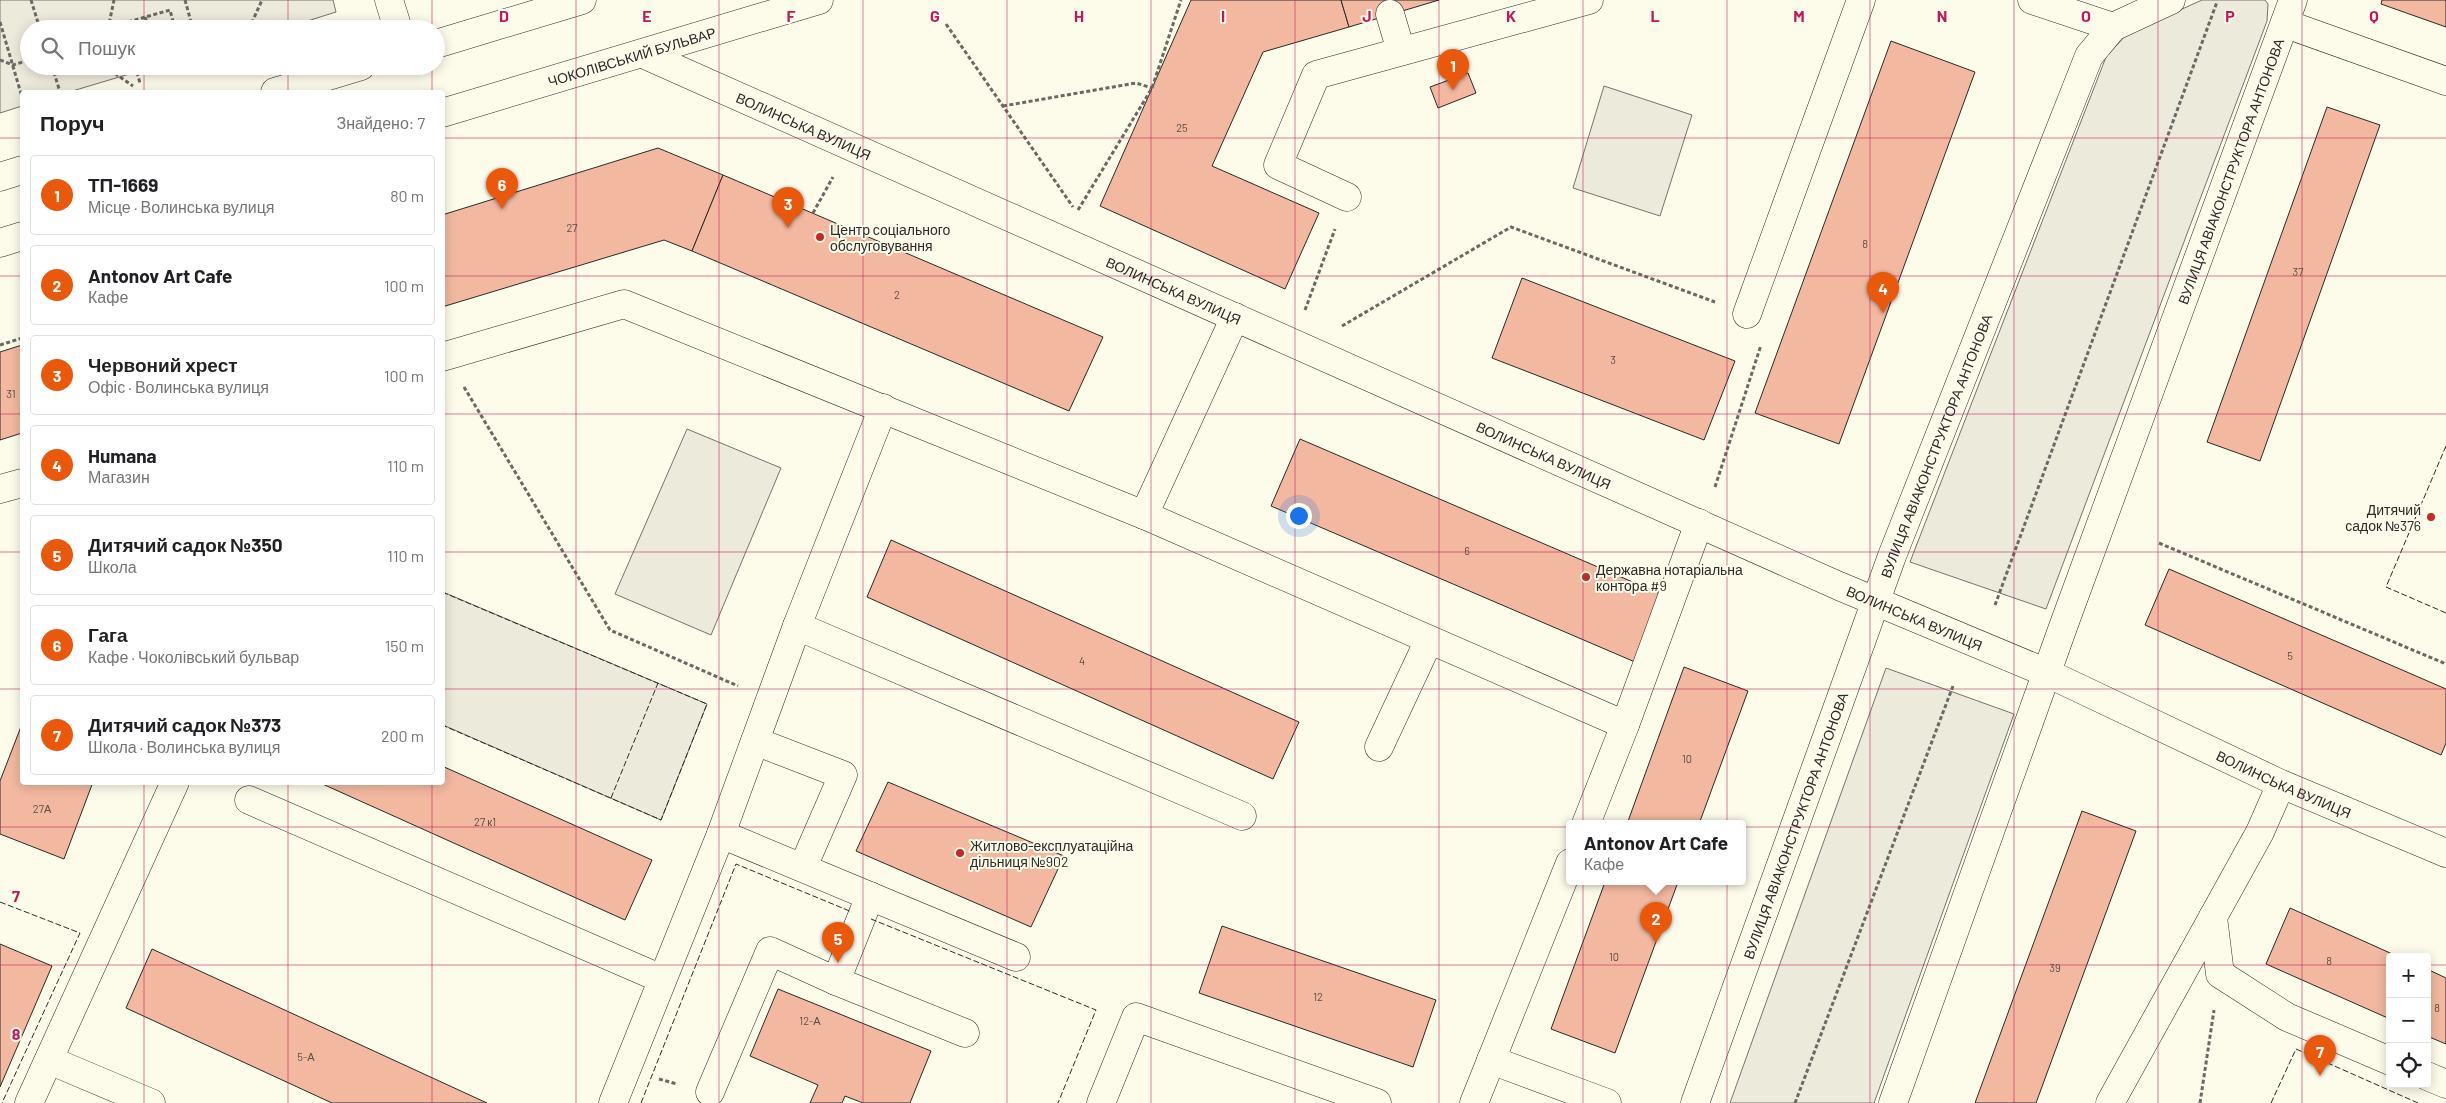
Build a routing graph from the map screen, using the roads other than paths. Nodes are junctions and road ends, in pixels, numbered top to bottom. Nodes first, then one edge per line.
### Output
1 (389, 0) edge
2 (582, 0) edge
3 (819, 0) edge
4 (1589, 0) edge
5 (1861, 0) edge
6 (2032, 0) edge
7 (2171, 0) edge
8 (2290, 12) edge
9 (1390, 14) dead end
10 (395, 20) edge
11 (2113, 27) junction
12 (445, 41) edge
13 (1401, 51) junction
14 (643, 54) junction
15 (331, 75) edge
16 (2446, 81) edge
17 (282, 90) edge
18 (445, 112) edge
19 (20, 171) edge
20 (0, 177) edge
21 (1347, 197) road end
22 (20, 237) edge
23 (0, 243) edge
24 (1747, 314) road end
25 (1235, 317) junction
26 (445, 357) edge
27 (883, 408) junction
28 (20, 484) edge
29 (0, 489) edge
30 (1144, 514) junction
31 (1699, 523) junction
32 (1875, 602) junction
33 (797, 626) junction
34 (1429, 640) junction
35 (2047, 673) junction
36 (1625, 725) junction
37 (755, 741) junction
38 (1379, 748) dead end
39 (2281, 784) junction
40 (174, 785) edge
41 (249, 800) dead end
42 (1242, 816) dead end
43 (1588, 820) edge
44 (721, 834) junction
45 (2446, 853) edge
46 (803, 867) junction
47 (1566, 874) edge
48 (870, 896) junction
49 (2213, 917) junction
50 (1016, 957) dead end
51 (662, 979) junction
52 (836, 981) junction
53 (965, 1033) dead end
54 (2386, 1059) edge
55 (49, 1060) junction
56 (1491, 1060) junction
57 (2431, 1078) edge
58 (2446, 1084) edge
59 (710, 1092) dead end
60 (29, 1103) edge
61 (151, 1103) edge
62 (613, 1103) edge
63 (1102, 1103) edge
64 (1377, 1103) edge
65 (1474, 1103) edge
66 (1606, 1103) edge
67 (1695, 1103) edge
68 (1892, 1103) edge
69 (2110, 1103) edge

1 - 10 street
2 - 12 street
3 - 14 street, ЧОКОЛІВСЬКИЙ БУЛЬВАР
4 - 13 street
5 - 24 street
6 - 11 street
7 - 11 street, ВУЛИЦЯ АВІАКОНСТРУКТОРА АНТОНОВА
8 - 16 street
8 - 35 street, ВУЛИЦЯ АВІАКОНСТРУКТОРА АНТОНОВА
9 - 13 street
11 - 32 street, ВУЛИЦЯ АВІАКОНСТРУКТОРА АНТОНОВА
13 - 21 street
14 - 18 street, ЧОКОЛІВСЬКИЙ БУЛЬВАР
14 - 25 street, ВОЛИНСЬКА ВУЛИЦЯ
15 - 17 street
19 - 20 street
22 - 23 street
25 - 30 street
25 - 31 street, ВОЛИНСЬКА ВУЛИЦЯ
26 - 27 street
27 - 30 street
27 - 33 street
28 - 29 street
30 - 34 street
31 - 32 street, ВОЛИНСЬКА ВУЛИЦЯ
31 - 36 street
32 - 35 street, ВОЛИНСЬКА ВУЛИЦЯ
32 - 67 street, ВУЛИЦЯ АВІАКОНСТРУКТОРА АНТОНОВА
33 - 37 street
33 - 42 street
34 - 36 street
34 - 38 street
35 - 39 street, ВОЛИНСЬКА ВУЛИЦЯ
35 - 68 street, ВУЛИЦЯ АВІАКОНСТРУКТОРА АНТОНОВА
36 - 43 street
37 - 44 street
37 - 46 street
39 - 45 street, ВОЛИНСЬКА ВУЛИЦЯ
39 - 49 street
40 - 55 street
41 - 51 street
44 - 46 street
44 - 51 street
46 - 48 street
47 - 56 street
48 - 50 street
48 - 52 street
49 - 54 street
49 - 69 street
51 - 62 street
52 - 53 street
52 - 59 street
55 - 60 street
55 - 61 street
56 - 65 street
56 - 66 street
57 - 58 street
63 - 64 street

